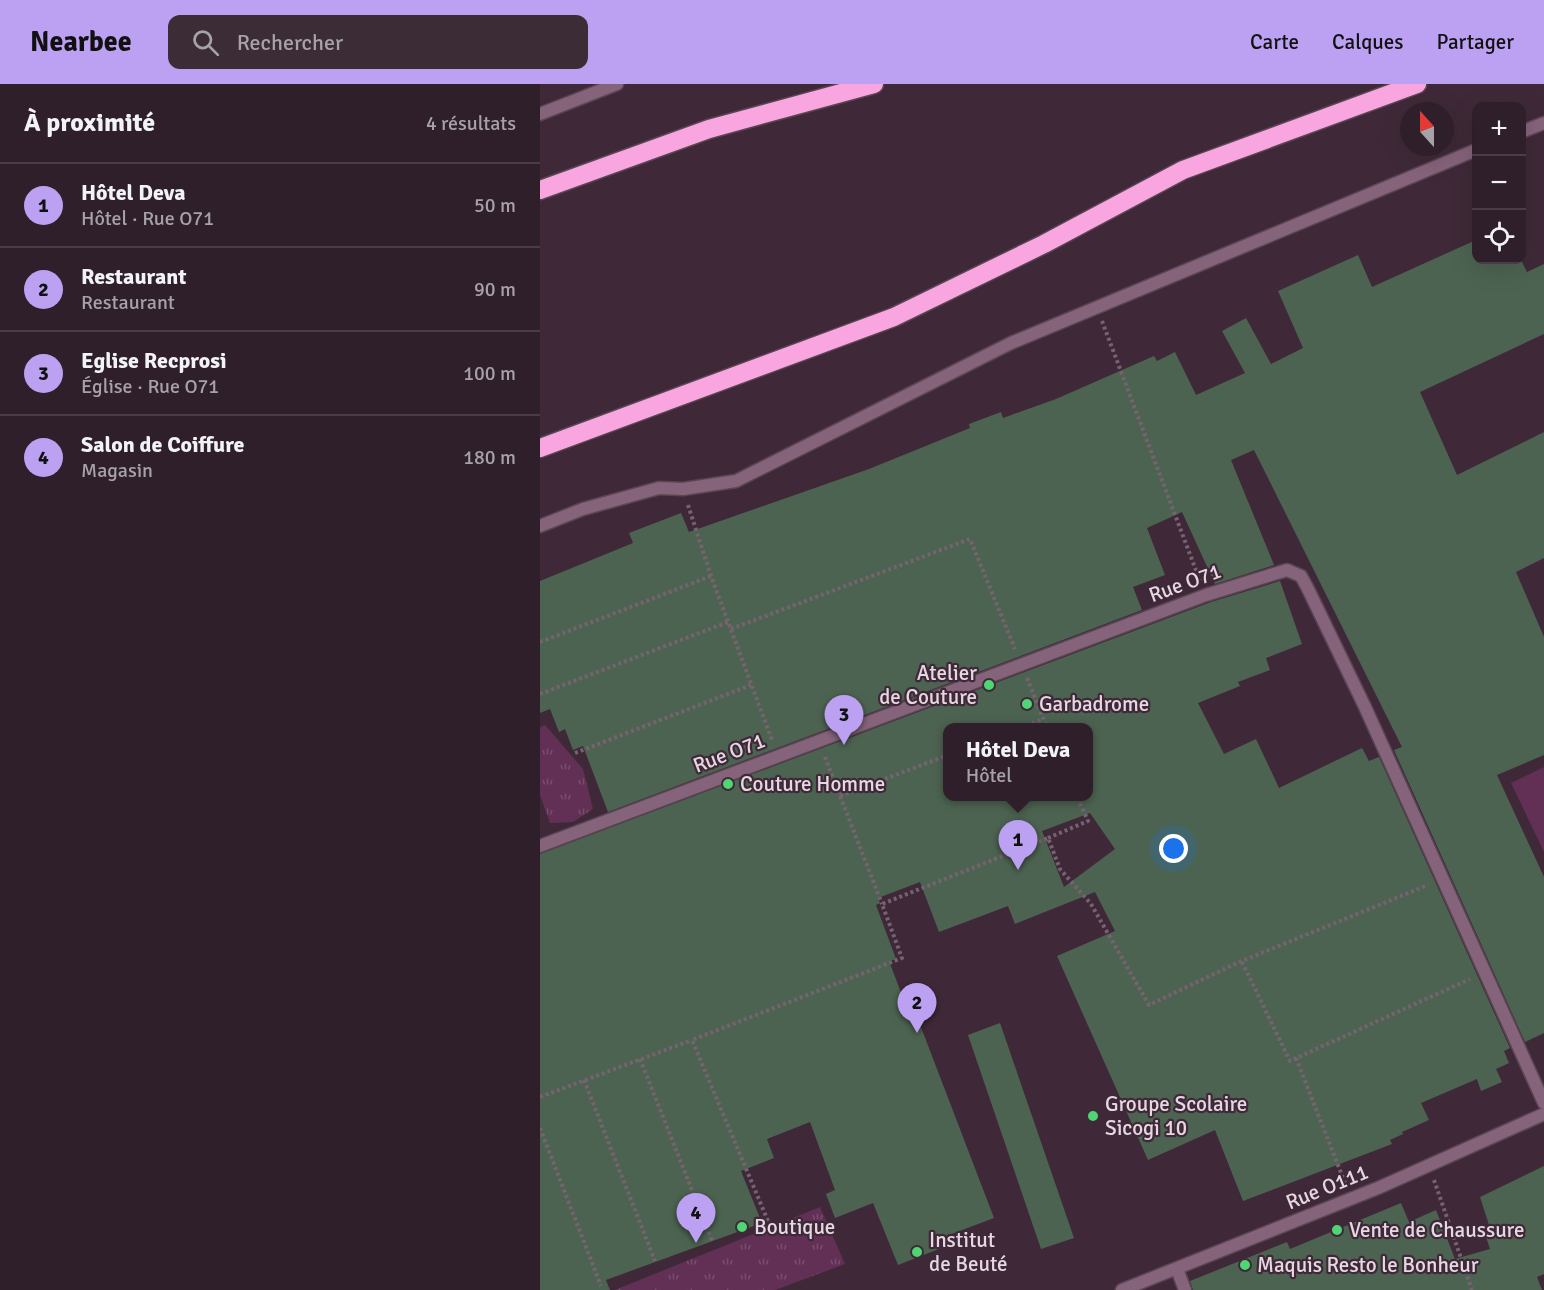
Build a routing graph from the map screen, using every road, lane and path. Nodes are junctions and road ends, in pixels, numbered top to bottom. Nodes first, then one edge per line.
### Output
1 (617, 84) edge
2 (874, 84) edge
3 (1417, 84) edge
4 (540, 114) edge
5 (1544, 123) edge
6 (1526, 130) edge
7 (1472, 152) edge
8 (540, 190) edge
9 (1096, 308) junction
10 (540, 448) edge
11 (682, 489) junction
12 (540, 526) edge
13 (711, 576) junction
14 (1206, 596) junction
15 (728, 622) junction
16 (730, 629) junction
17 (540, 642) edge
18 (1021, 664) junction
19 (751, 685) junction
20 (540, 694) edge
21 (1043, 719) junction
22 (1033, 723) edge
23 (1045, 723) edge
24 (818, 739) junction
25 (575, 753) dead end
26 (778, 755) junction
27 (943, 757) edge
28 (840, 796) junction
29 (1079, 801) edge
30 (1048, 838) junction
31 (540, 846) edge
32 (1443, 879) junction
33 (882, 904) junction
34 (1242, 962) junction
35 (1485, 972) junction
36 (692, 1040) junction
37 (1296, 1058) junction
38 (640, 1059) junction
39 (584, 1080) junction
40 (540, 1097) edge
41 (1544, 1103) edge
42 (1544, 1114) edge
43 (540, 1128) edge
44 (1430, 1165) junction
45 (1351, 1199) junction
46 (768, 1221) dead end
47 (713, 1243) dead end
48 (655, 1261) dead end
49 (1177, 1269) junction
50 (601, 1286) dead end
51 (1122, 1290) edge
52 (1185, 1290) edge
53 (1472, 1290) edge

1 - 4 street
2 - 8 highway
3 - 10 highway
5 - 6 street
7 - 9 street
9 - 11 street
9 - 14 path
11 - 12 street
11 - 13 path
13 - 15 path
13 - 17 path
14 - 18 street, Rue O71
14 - 32 street, Rue O71
15 - 16 path
15 - 20 path
16 - 18 path
16 - 19 path
18 - 21 path
18 - 24 street, Rue O71
19 - 25 path
19 - 26 path
21 - 22 path
21 - 23 path
24 - 26 street, Rue O71
24 - 28 path
26 - 31 street, Rue O71
27 - 28 path
28 - 33 path
29 - 30 path
30 - 33 path
30 - 34 path
32 - 34 path
32 - 35 street, Rue O71
33 - 36 path
34 - 37 path
35 - 37 path
35 - 41 street, Rue O71
36 - 38 path
36 - 46 path
37 - 45 path
38 - 39 path
38 - 47 path
39 - 40 path
39 - 48 path
42 - 44 street, Rue O111
43 - 50 path
44 - 45 street, Rue O111
44 - 53 path
45 - 49 street, Rue O111
49 - 51 street, Rue O111
49 - 52 street

